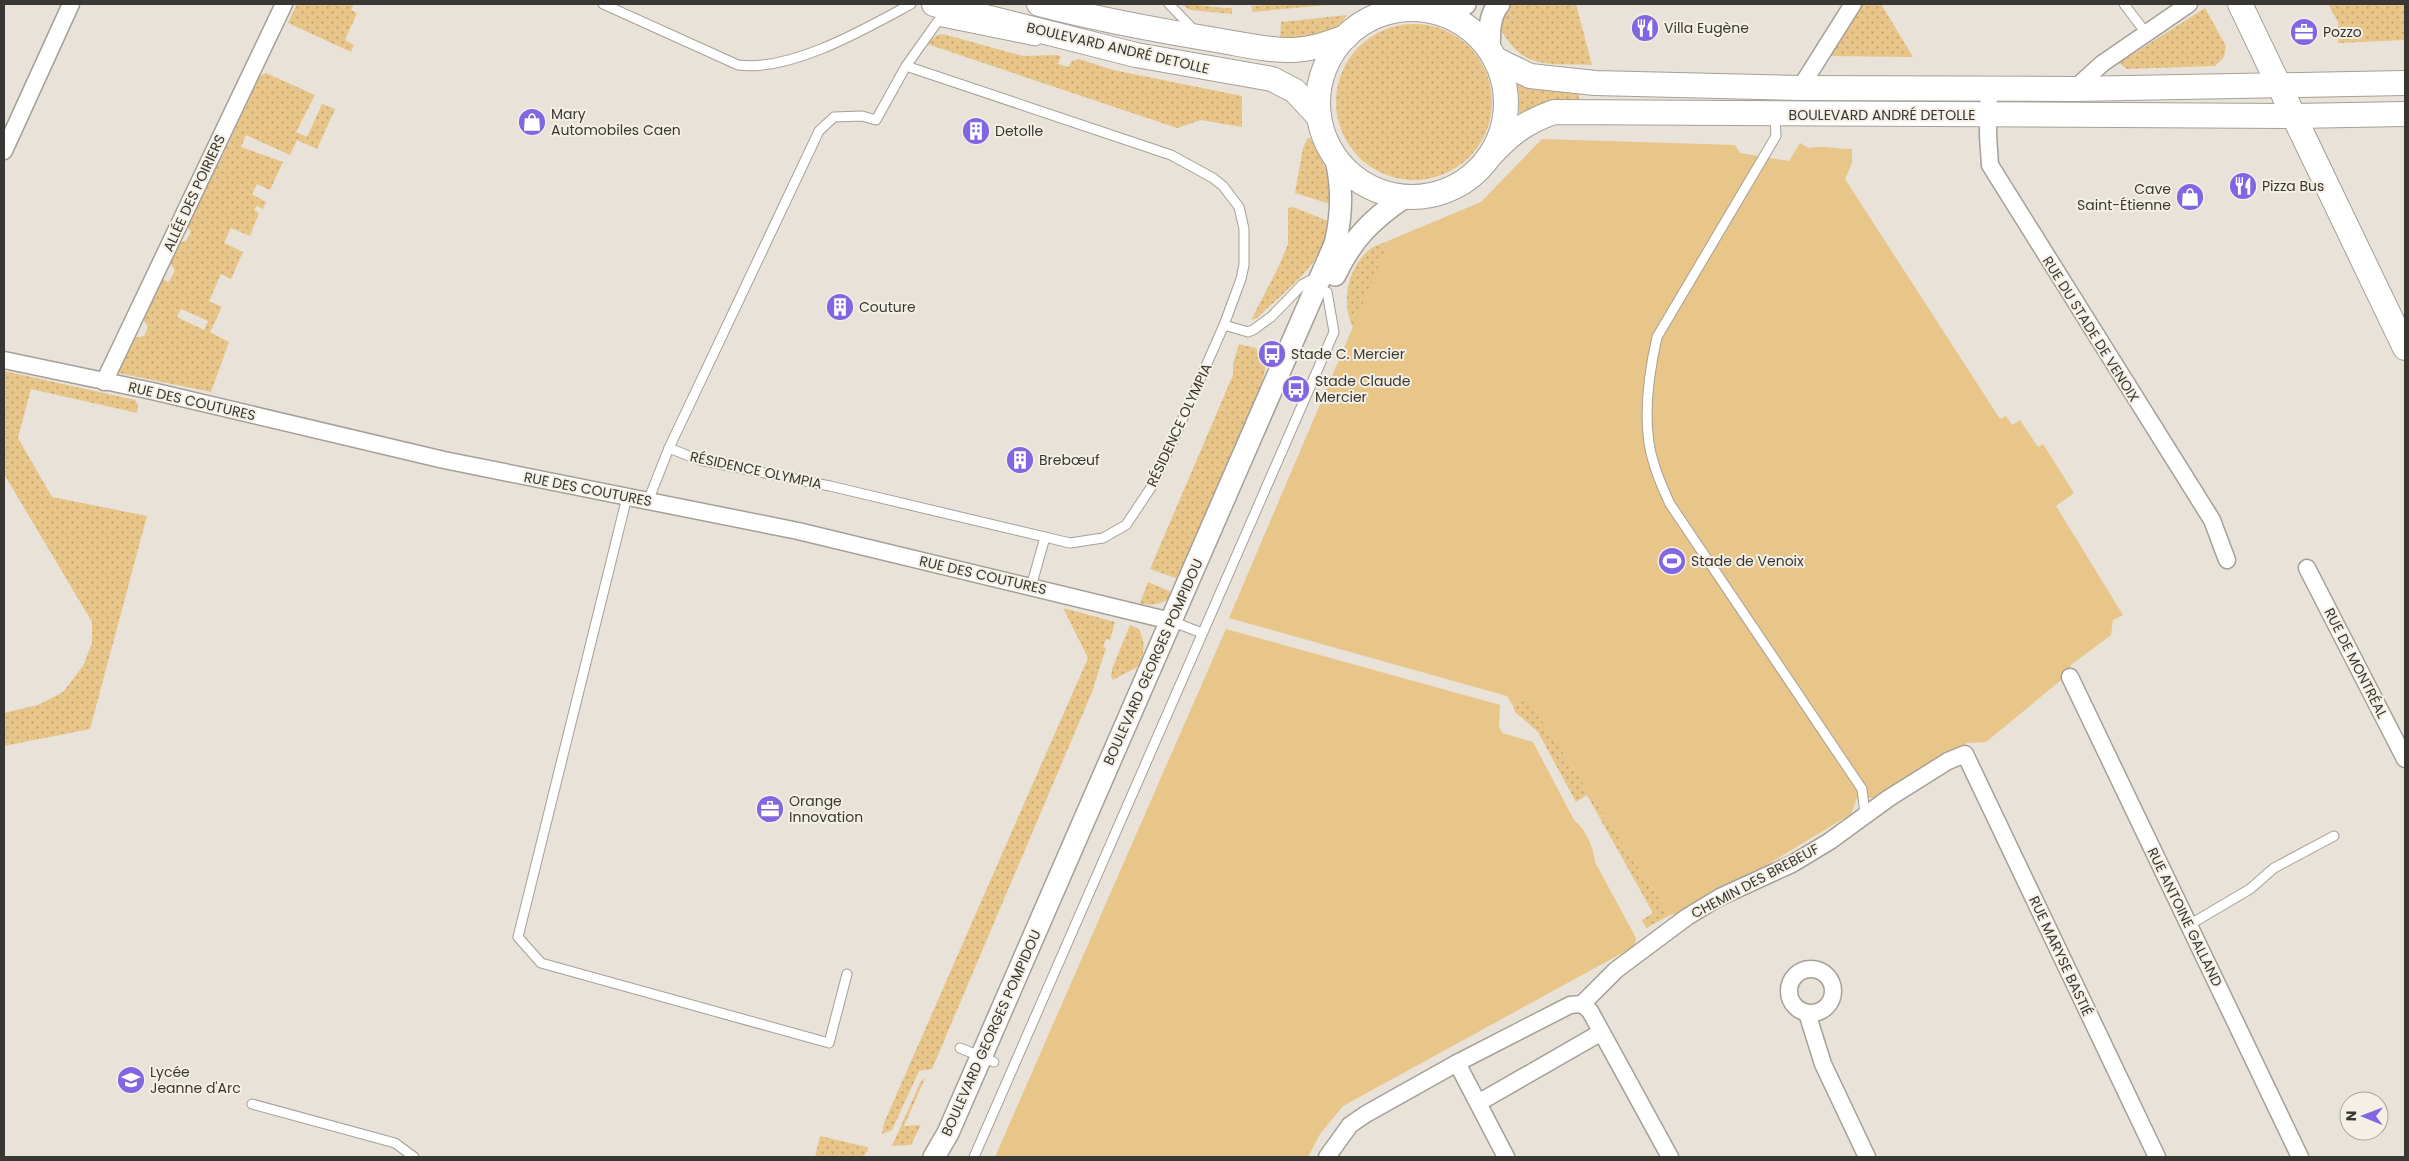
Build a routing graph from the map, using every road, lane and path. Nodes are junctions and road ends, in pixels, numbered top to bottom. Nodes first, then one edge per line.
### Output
1 (70, 4) edge
2 (284, 4) edge
3 (603, 4) edge
4 (911, 4) edge
5 (934, 4) edge
6 (1039, 4) edge
7 (1169, 4) edge
8 (1465, 4) edge
9 (1498, 4) edge
10 (1853, 4) edge
11 (2124, 4) edge
12 (2189, 4) edge
13 (2240, 4) edge
14 (1084, 9) edge
15 (1441, 14) junction
16 (2146, 33) junction
17 (1346, 37) junction
18 (1202, 38) junction
19 (1089, 44) junction
20 (1492, 55) junction
21 (906, 66) junction
22 (2405, 83) edge
23 (1800, 88) junction
24 (1989, 89) junction
25 (2074, 89) junction
26 (2287, 101) junction
27 (1775, 114) junction
28 (2405, 114) edge
29 (1990, 115) junction
30 (1319, 117) junction
31 (4, 151) edge
32 (1487, 159) junction
33 (1336, 160) junction
34 (1405, 198) junction
35 (1324, 283) junction
36 (1224, 325) junction
37 (2405, 348) edge
38 (4, 360) edge
39 (104, 382) junction
40 (669, 448) junction
41 (627, 497) junction
42 (648, 501) junction
43 (1045, 537) junction
44 (2227, 560) dead end
45 (2307, 568) dead end
46 (1031, 587) junction
47 (1185, 626) junction
48 (2070, 677) dead end
49 (1965, 754) joint
50 (2405, 759) edge
51 (1864, 814) junction
52 (2334, 836) dead end
53 (2189, 925) junction
54 (847, 974) dead end
55 (1582, 1004) junction
56 (1807, 1013) dead end
57 (1600, 1033) junction
58 (960, 1048) dead end
59 (988, 1059) junction
60 (1457, 1063) junction
61 (1478, 1103) junction
62 (252, 1104) dead end
63 (414, 1157) edge
64 (934, 1157) edge
65 (950, 1157) edge
66 (974, 1157) edge
67 (1327, 1157) edge
68 (1506, 1157) edge
69 (1670, 1157) edge
70 (1867, 1157) edge
71 (2157, 1157) edge
72 (2300, 1157) edge

1 - 31 street
2 - 39 street, ALLÉE DES POIRIERS
3 - 4 lane
5 - 19 main road, BOULEVARD ANDRÉ DETOLLE
6 - 14 main road, BOULEVARD ANDRÉ DETOLLE
7 - 18 lane
8 - 15 street
9 - 20 street
10 - 23 street
11 - 16 lane
12 - 16 street
13 - 26 main road
14 - 18 main road, BOULEVARD ANDRÉ DETOLLE
15 - 17 main road
15 - 20 main road
16 - 25 street
17 - 18 main road, BOULEVARD ANDRÉ DETOLLE
17 - 30 main road
19 - 21 lane
19 - 30 main road, BOULEVARD ANDRÉ DETOLLE
20 - 23 main road, BOULEVARD ANDRÉ DETOLLE
20 - 32 main road
21 - 36 lane, RÉSIDENCE OLYMPIA
21 - 40 lane
22 - 26 main road
23 - 24 main road, BOULEVARD ANDRÉ DETOLLE
24 - 25 main road, BOULEVARD ANDRÉ DETOLLE
24 - 29 street, RUE DU STADE DE VENOIX
25 - 26 main road, BOULEVARD ANDRÉ DETOLLE
26 - 28 main road
26 - 29 main road, BOULEVARD ANDRÉ DETOLLE
26 - 37 main road
27 - 29 main road, BOULEVARD ANDRÉ DETOLLE
27 - 32 main road, BOULEVARD ANDRÉ DETOLLE
27 - 51 lane
29 - 44 street, RUE DU STADE DE VENOIX
30 - 33 main road
32 - 34 main road
33 - 34 main road
33 - 35 street, BOULEVARD GEORGES POMPIDOU
34 - 35 street, BOULEVARD GEORGES POMPIDOU
35 - 36 lane
35 - 47 street, BOULEVARD GEORGES POMPIDOU
36 - 43 lane, RÉSIDENCE OLYMPIA
38 - 39 street, RUE DES COUTURES
39 - 41 street, RUE DES COUTURES
40 - 42 lane
40 - 43 lane, RÉSIDENCE OLYMPIA
41 - 42 street, RUE DES COUTURES
41 - 54 lane
42 - 46 street, RUE DES COUTURES
43 - 46 lane
45 - 50 street, RUE DE MONTRÉAL
46 - 47 street, RUE DES COUTURES
47 - 59 street, BOULEVARD GEORGES POMPIDOU
47 - 66 lane
48 - 53 street, RUE ANTOINE GALLAND
49 - 51 street, CHEMIN DES BREBEUF
49 - 71 street, RUE MARYSE BASTIÉ
51 - 55 street, CHEMIN DES BREBEUF
52 - 53 lane
53 - 72 street, RUE ANTOINE GALLAND
55 - 57 street
55 - 60 street, CHEMIN DES BREBEUF
56 - 70 street
57 - 61 street
57 - 69 street
58 - 59 lane
59 - 64 street, BOULEVARD GEORGES POMPIDOU
59 - 65 street, BOULEVARD GEORGES POMPIDOU
60 - 61 street
60 - 67 street, CHEMIN DES BREBEUF
61 - 68 street
62 - 63 lane

